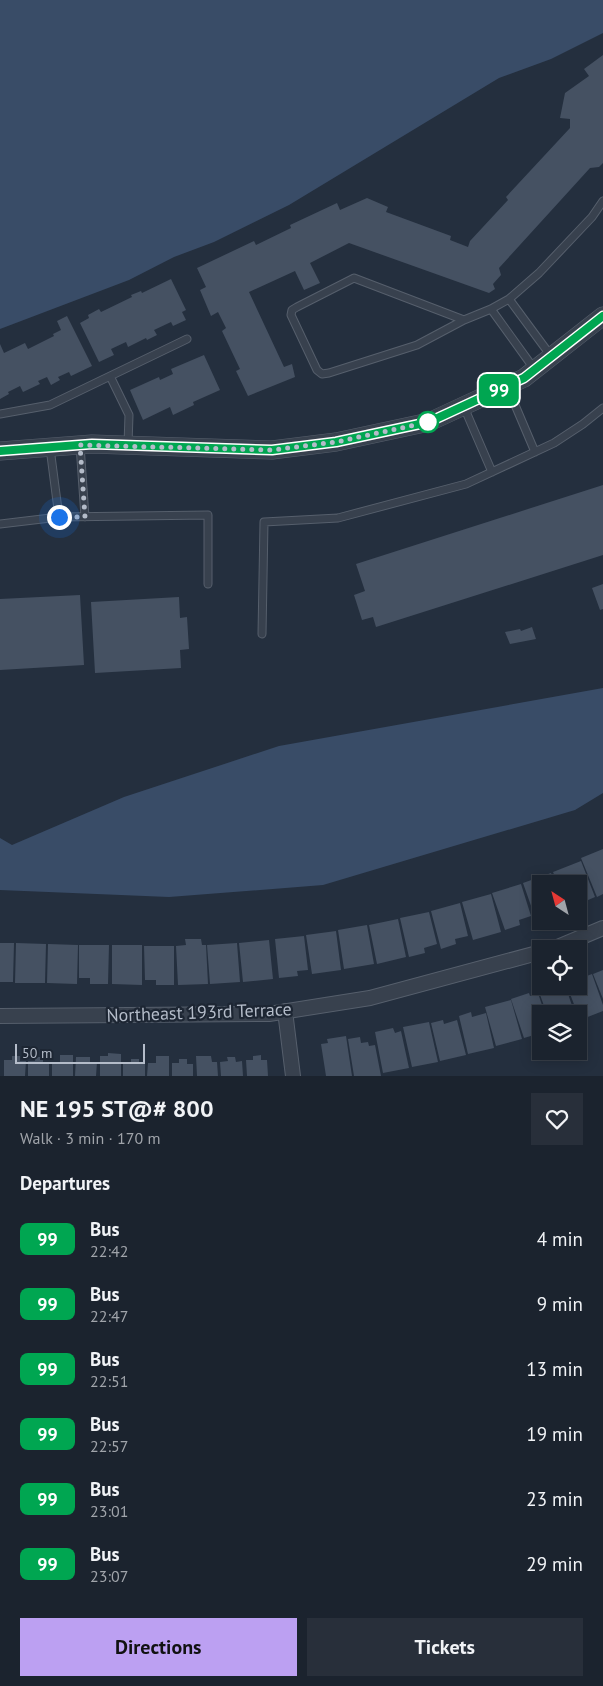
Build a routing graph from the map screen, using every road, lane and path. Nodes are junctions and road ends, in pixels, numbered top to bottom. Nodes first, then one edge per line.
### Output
1 (603, 201) edge
2 (509, 299) junction
3 (491, 309) junction
4 (603, 316) edge
5 (464, 320) junction
6 (186, 339) dead end
7 (552, 356) junction
8 (534, 370) junction
9 (110, 376) junction
10 (507, 386) junction
11 (463, 407) junction
12 (603, 408) edge
13 (0, 414) edge
14 (80, 445) junction
15 (128, 445) junction
16 (50, 447) junction
17 (0, 451) edge
18 (535, 452) junction
19 (492, 472) junction
20 (59, 517) junction
21 (85, 517) junction
22 (0, 524) edge
23 (208, 584) dead end
24 (262, 634) dead end
25 (603, 928) edge
26 (574, 940) edge
27 (532, 954) edge
28 (285, 1011) junction
29 (0, 1016) edge
30 (293, 1076) edge

1 - 2 lane
2 - 3 lane
2 - 7 lane
3 - 5 lane
3 - 8 lane
4 - 7 street
5 - 5 lane
6 - 9 lane
7 - 8 street
8 - 10 street
9 - 13 lane
9 - 15 lane
10 - 11 street
10 - 18 lane
11 - 15 street
11 - 19 lane
12 - 18 lane
14 - 15 street
14 - 16 street
14 - 21 lane
16 - 17 street
16 - 20 lane
18 - 19 lane
19 - 24 lane
20 - 21 lane
20 - 22 lane
21 - 23 lane
25 - 26 street
27 - 28 street, Northeast 193rd Terrace
28 - 29 street, Northeast 193rd Terrace
28 - 30 street

